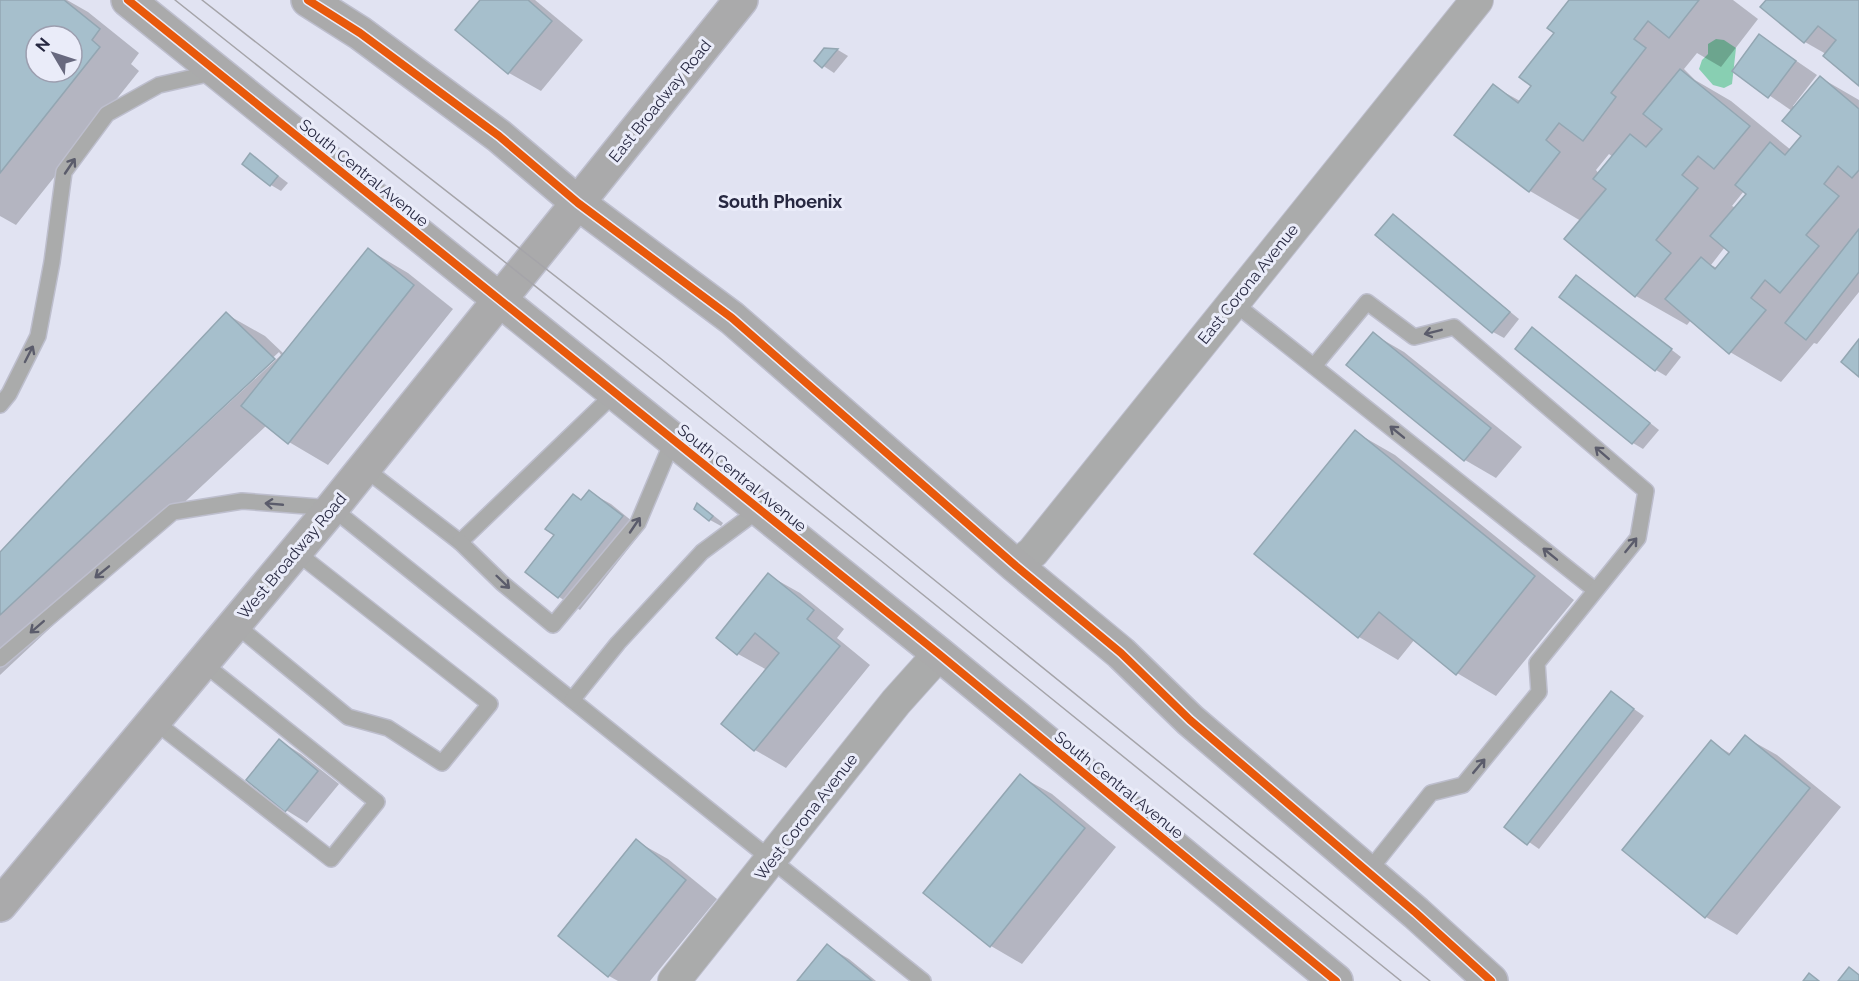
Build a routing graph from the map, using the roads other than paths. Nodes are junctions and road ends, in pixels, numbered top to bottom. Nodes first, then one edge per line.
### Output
1 (128, 0) edge
2 (308, 0) edge
3 (741, 0) edge
4 (1477, 0) edge
5 (219, 71) junction
6 (578, 202) junction
7 (499, 300) junction
8 (1234, 303) junction
9 (1314, 366) junction
10 (615, 393) junction
11 (0, 405) edge
12 (673, 440) junction
13 (364, 468) junction
14 (332, 508) junction
15 (760, 509) junction
16 (460, 542) junction
17 (296, 552) junction
18 (1016, 566) junction
19 (1595, 590) junction
20 (236, 624) junction
21 (939, 654) junction
22 (0, 659) edge
23 (203, 663) junction
24 (572, 700) junction
25 (154, 721) junction
26 (772, 861) junction
27 (1368, 872) junction
28 (0, 905) edge
29 (674, 981) edge
30 (923, 981) edge
31 (1336, 981) edge
32 (1491, 981) edge

1 - 5 main road, South Central Avenue
2 - 6 main road
3 - 6 main road, East Broadway Road
4 - 8 street, East Corona Avenue
5 - 7 main road, South Central Avenue
11 -> 5 lane
6 - 7 main road, West Broadway Road
6 - 18 main road
7 - 10 main road, South Central Avenue
7 - 13 main road, West Broadway Road
8 - 9 lane
8 - 18 street, East Corona Avenue
19 -> 9 lane
19 -> 9 lane
10 - 12 main road, South Central Avenue
10 - 16 lane
12 - 15 main road, South Central Avenue
16 -> 12 lane
13 - 14 main road, West Broadway Road
13 - 16 lane
14 - 17 main road, West Broadway Road
14 -> 22 lane
14 - 24 lane
15 - 21 main road, South Central Avenue
15 - 24 lane
17 - 20 main road, West Broadway Road
17 - 20 lane
18 - 27 main road
27 -> 19 lane
20 - 23 main road, West Broadway Road
21 - 26 street, West Corona Avenue
21 - 31 main road, South Central Avenue
23 - 25 main road, West Broadway Road
23 - 25 lane
24 - 26 lane
25 - 28 main road, West Broadway Road
26 - 29 street, West Corona Avenue
26 - 30 lane
27 - 32 main road

